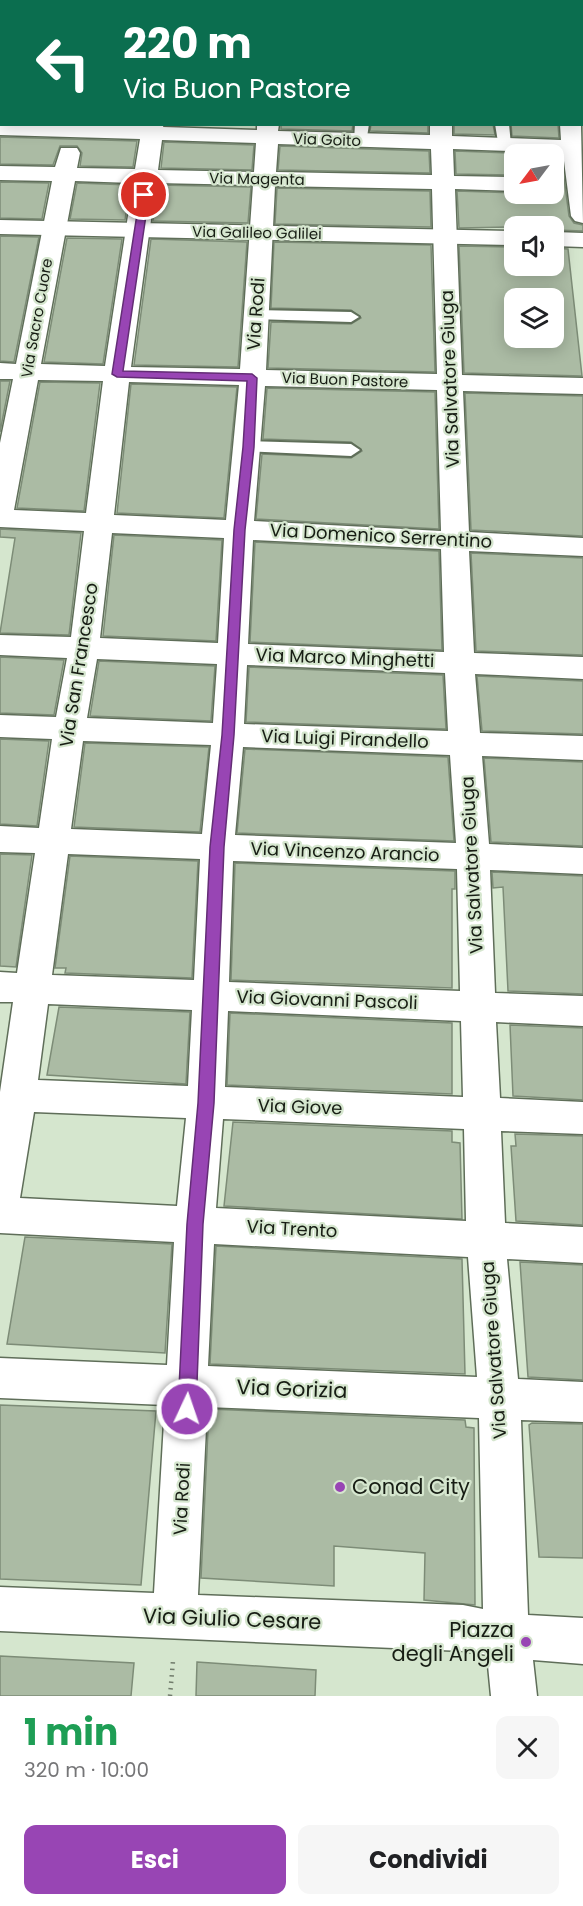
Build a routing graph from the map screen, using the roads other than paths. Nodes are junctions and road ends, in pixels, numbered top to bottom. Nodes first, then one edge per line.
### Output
1 (571, 126) edge
2 (0, 128) edge
3 (73, 128) edge
4 (152, 130) edge
5 (268, 131) edge
6 (362, 133) edge
7 (441, 134) edge
8 (503, 135) edge
9 (578, 147) edge
10 (0, 173) edge
11 (65, 174) junction
12 (147, 176) junction
13 (264, 180) junction
14 (443, 182) junction
15 (504, 184) edge
16 (564, 186) edge
17 (581, 187) edge
18 (583, 216) edge
19 (0, 227) edge
20 (53, 230) junction
21 (139, 231) junction
22 (261, 233) junction
23 (445, 237) junction
24 (504, 238) edge
25 (564, 239) edge
26 (583, 240) edge
27 (256, 315) junction
28 (351, 317) dead end
29 (0, 371) edge
30 (28, 372) junction
31 (117, 374) junction
32 (252, 378) junction
33 (451, 383) junction
34 (583, 386) edge
35 (248, 447) junction
36 (351, 450) dead end
37 (0, 512) edge
38 (0, 518) edge
39 (101, 522) junction
40 (239, 530) junction
41 (456, 539) junction
42 (583, 547) edge
43 (0, 645) edge
44 (84, 650) junction
45 (233, 655) junction
46 (459, 662) junction
47 (583, 668) edge
48 (0, 726) edge
49 (69, 729) junction
50 (228, 735) junction
51 (465, 744) junction
52 (583, 748) edge
53 (0, 839) edge
54 (52, 841) junction
55 (217, 847) junction
56 (473, 857) junction
57 (583, 861) edge
58 (16, 988) edge
59 (211, 996) junction
60 (479, 1007) junction
61 (583, 1011) edge
62 (18, 1095) junction
63 (206, 1103) junction
64 (483, 1115) junction
65 (583, 1118) edge
66 (0, 1204) edge
67 (0, 1215) edge
68 (195, 1224) junction
69 (486, 1239) junction
70 (583, 1245) edge
71 (0, 1378) edge
72 (188, 1386) junction
73 (499, 1396) junction
74 (583, 1402) edge
75 (0, 1609) edge
76 (175, 1616) junction
77 (506, 1620) junction
78 (583, 1641) edge
79 (514, 1696) edge

1 - 9 street
2 - 3 street, Via Goito
3 - 4 street, Via Goito
3 - 11 street, Via Sacro Cuore
4 - 5 street, Via Goito
4 - 12 street, Via San Francesco
5 - 6 street, Via Goito
5 - 13 street, Via Rodi
6 - 7 street, Via Goito
7 - 8 street, Via Goito
7 - 14 street, Via Salvatore Giuga
8 - 9 street, Via Goito
9 - 17 street
10 - 11 street, Via Magenta
11 - 12 street, Via Magenta
11 - 20 street, Via Sacro Cuore
12 - 13 street, Via Magenta
12 - 21 street, Via San Francesco
13 - 14 street, Via Magenta
13 - 22 street, Via Rodi
14 - 15 street, Via Magenta
14 - 23 street, Via Salvatore Giuga
16 - 17 street
17 - 18 street
19 - 20 street, Via Galileo Galilei
20 - 21 street, Via Galileo Galilei
20 - 30 street, Via Sacro Cuore
21 - 22 street, Via Galileo Galilei
21 - 31 street, Via San Francesco
22 - 23 street, Via Galileo Galilei
22 - 27 street, Via Rodi
23 - 24 street, Via Galileo Galilei
23 - 33 street, Via Salvatore Giuga
25 - 26 street
27 - 28 lane
27 - 32 street, Via Rodi
29 - 30 street, Via Buon Pastore
30 - 31 street, Via Buon Pastore
30 - 37 street, Via Sacro Cuore
31 - 32 street, Via Buon Pastore
31 - 39 street, Via San Francesco
32 - 33 street, Via Buon Pastore
32 - 35 street, Via Rodi
33 - 34 street, Via Buon Pastore
33 - 41 street, Via Salvatore Giuga
35 - 36 lane
35 - 40 street, Via Rodi
38 - 39 street, Via Domenico Serrentino
39 - 40 street, Via Domenico Serrentino
39 - 44 street, Via San Francesco
40 - 41 street, Via Domenico Serrentino
40 - 45 street, Via Rodi
41 - 42 street, Via Domenico Serrentino
41 - 46 street, Via Salvatore Giuga
43 - 44 street, Via Marco Minghetti
44 - 45 street, Via Marco Minghetti
44 - 49 street, Via San Francesco
45 - 46 street, Via Marco Minghetti
45 - 50 street, Via Rodi
46 - 47 street, Via Marco Minghetti
46 - 51 street, Via Salvatore Giuga
48 - 49 street, Via Luigi Pirandello
49 - 50 street, Via Luigi Pirandello
49 - 54 street, Via San Francesco
50 - 51 street, Via Luigi Pirandello
50 - 55 street, Via Rodi
51 - 52 street, Via Luigi Pirandello
51 - 56 street, Via Salvatore Giuga
53 - 54 street, Via Vincenzo Arancio
54 - 55 street, Via Vincenzo Arancio
54 - 58 street, Via San Francesco
55 - 56 street, Via Vincenzo Arancio
55 - 59 street, Via Rodi
56 - 57 street, Via Vincenzo Arancio
56 - 60 street, Via Salvatore Giuga
58 - 59 street, Via Giovanni Pascoli
58 - 62 street, Via San Francesco
59 - 60 street, Via Giovanni Pascoli
59 - 63 street, Via Rodi
60 - 61 street, Via Giovanni Pascoli
60 - 64 street, Via Salvatore Giuga
62 - 63 street, Via Giove
62 - 66 street, Via San Francesco
63 - 64 street, Via Giove
63 - 68 street, Via Rodi
64 - 65 street, Via Giove
64 - 69 street, Via Salvatore Giuga
67 - 68 street, Via Trento
68 - 69 street, Via Trento
68 - 72 street, Via Rodi
69 - 70 street, Via Trento
69 - 73 street, Via Salvatore Giuga
71 - 72 street, Via Gorizia
72 - 73 street, Via Gorizia
72 - 76 street, Via Rodi
73 - 74 street, Via Gorizia
73 - 77 street, Via Salvatore Giuga
75 - 76 street, Via Giulio Cesare
76 - 77 street, Via Giulio Cesare
77 - 78 street, Via Giulio Cesare
77 - 79 street, Via Salvatore Giuga

